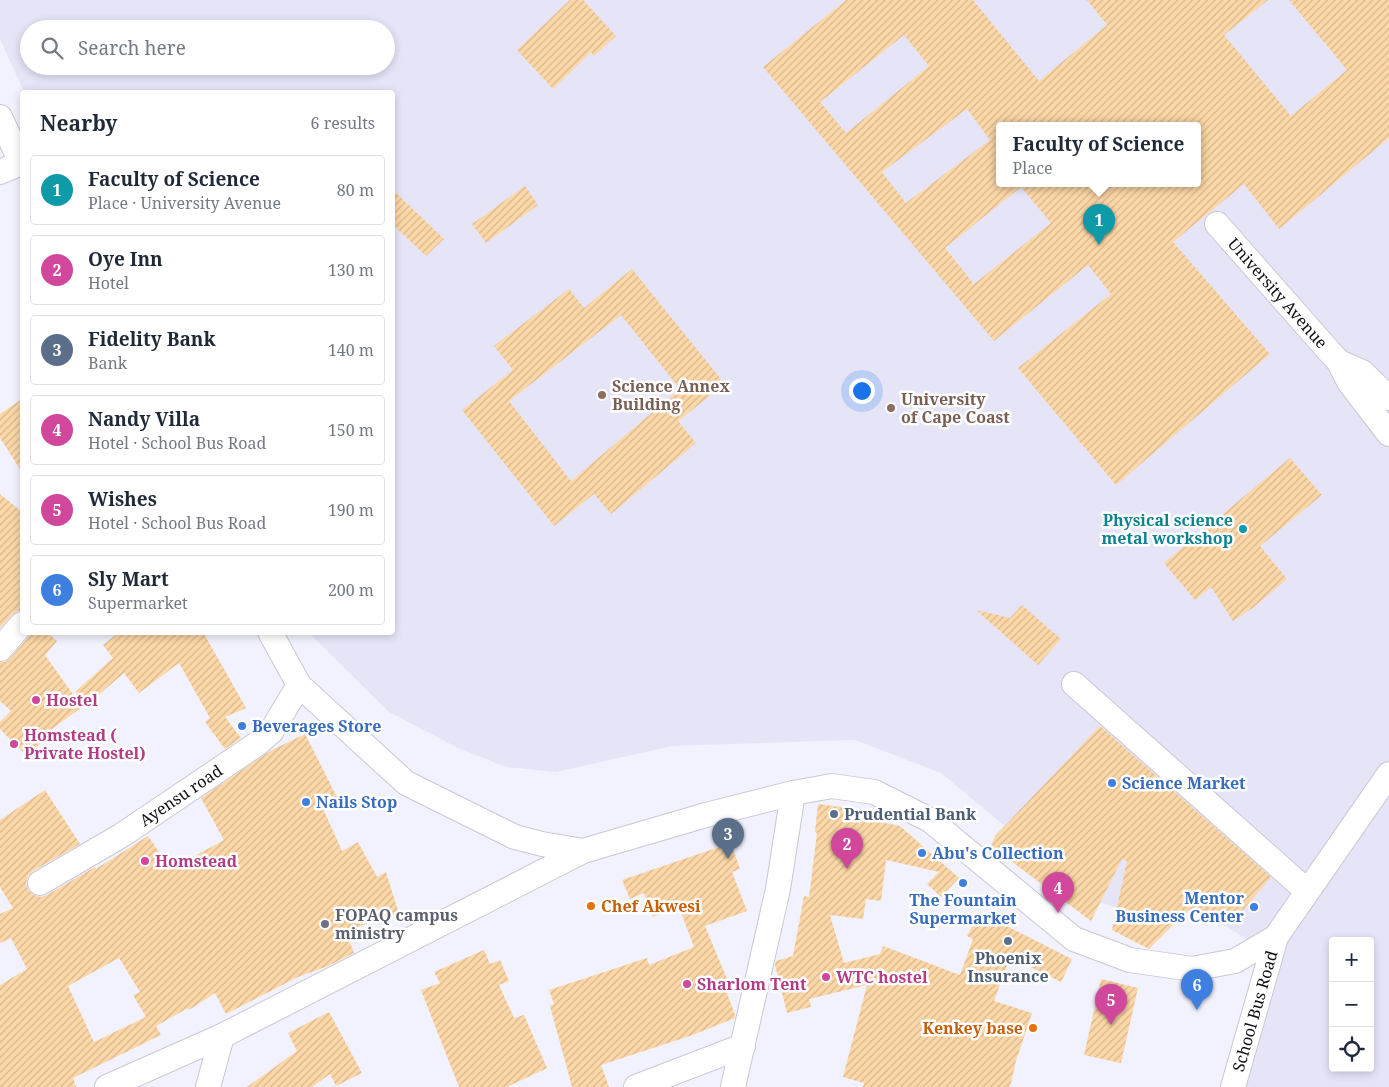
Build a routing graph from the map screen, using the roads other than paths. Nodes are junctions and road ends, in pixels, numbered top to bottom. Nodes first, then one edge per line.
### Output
1 (0, 117) edge
2 (20, 160) edge
3 (20, 165) edge
4 (0, 172) edge
5 (1217, 224) dead end
6 (1339, 362) junction
7 (1389, 398) edge
8 (1389, 434) edge
9 (20, 626) edge
10 (272, 635) edge
11 (0, 649) edge
12 (1074, 684) dead end
13 (299, 685) junction
14 (1389, 774) edge
15 (792, 794) junction
16 (582, 852) junction
17 (40, 883) dead end
18 (1307, 891) junction
19 (1276, 937) junction
20 (222, 1036) junction
21 (742, 1046) junction
22 (107, 1087) edge
23 (208, 1087) edge
24 (636, 1087) edge
25 (733, 1087) edge
26 (1233, 1087) edge

1 - 2 street
3 - 4 street
5 - 6 street, University Avenue
6 - 7 street, University Avenue
6 - 8 street, University Avenue
9 - 11 street
10 - 13 street
12 - 18 street
13 - 16 street
13 - 17 street, Ayensu road
14 - 18 street
15 - 16 street
15 - 19 street
15 - 21 street
16 - 20 street
18 - 19 street
19 - 26 street, School Bus Road
20 - 22 street
20 - 23 street
21 - 24 street
21 - 25 street

